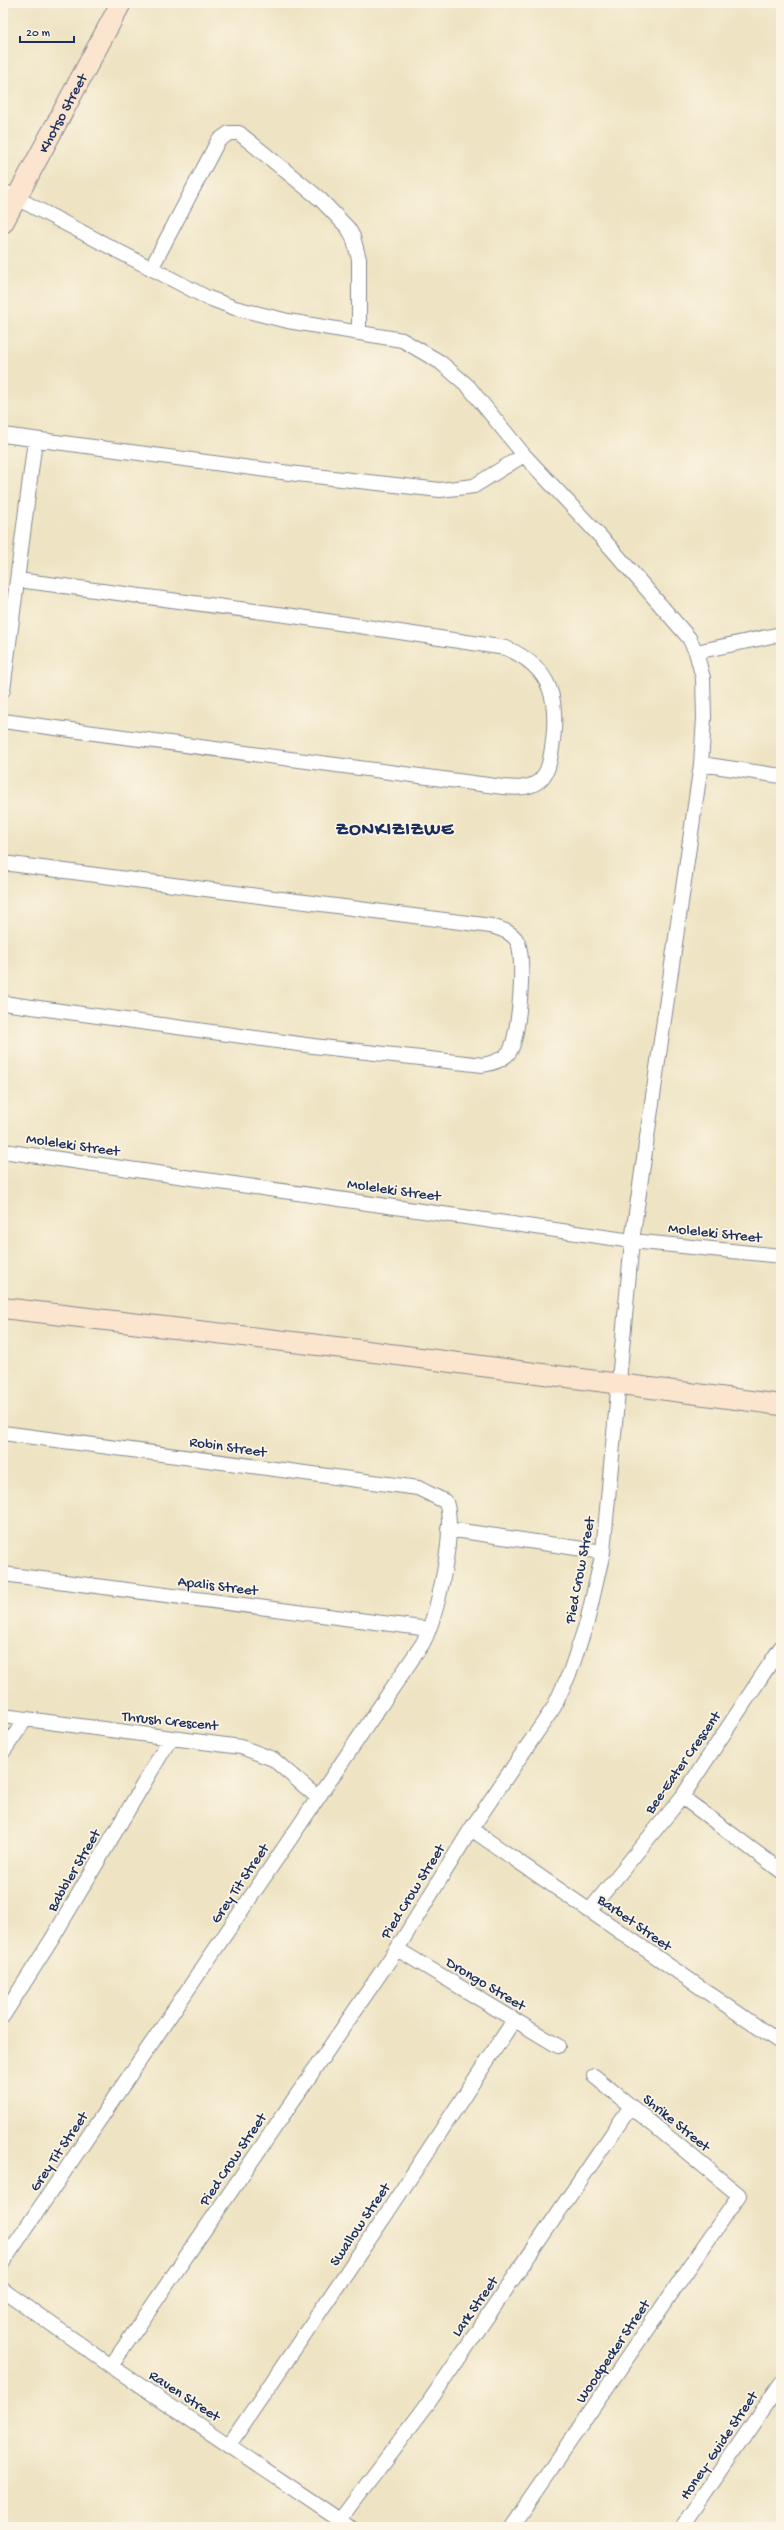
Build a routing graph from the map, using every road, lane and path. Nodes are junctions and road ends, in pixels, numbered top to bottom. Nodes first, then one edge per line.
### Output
1 (121, 3) edge
2 (10, 195) edge
3 (3, 223) edge
4 (152, 267) junction
5 (359, 332) junction
6 (3, 435) edge
7 (35, 440) junction
8 (524, 455) junction
9 (18, 580) junction
10 (781, 634) edge
11 (696, 652) junction
12 (3, 690) edge
13 (3, 721) edge
14 (701, 764) junction
15 (781, 776) edge
16 (3, 863) edge
17 (3, 1003) edge
18 (3, 1151) edge
19 (632, 1240) junction
20 (781, 1256) edge
21 (3, 1308) edge
22 (617, 1384) junction
23 (781, 1405) edge
24 (3, 1433) edge
25 (446, 1502) joint
26 (448, 1529) junction
27 (603, 1552) junction
28 (3, 1574) edge
29 (429, 1629) junction
30 (781, 1647) edge
31 (3, 1716) edge
32 (25, 1720) junction
33 (170, 1739) junction
34 (3, 1752) edge
35 (317, 1796) junction
36 (682, 1798) junction
37 (471, 1829) junction
38 (781, 1870) edge
39 (589, 1911) junction
40 (397, 1949) junction
41 (3, 2016) edge
42 (514, 2020) junction
43 (781, 2043) edge
44 (558, 2046) dead end
45 (594, 2076) dead end
46 (631, 2106) junction
47 (739, 2195) joint
48 (3, 2262) edge
49 (3, 2290) edge
50 (111, 2366) junction
51 (781, 2383) edge
52 (230, 2445) junction
53 (344, 2524) edge
54 (511, 2527) edge
55 (682, 2527) edge

1 - 2 street, Khotso Street
2 - 3 street, Khotso Street
2 - 4 street
4 - 5 street
4 - 5 street
5 - 8 street
6 - 7 street
7 - 8 street
7 - 9 street
8 - 11 street
9 - 12 street
9 - 13 street
10 - 11 street
11 - 14 street, Pied Crow Street
14 - 15 street
14 - 19 street, Pied Crow Street
16 - 17 street
18 - 19 street, Moleleki Street
19 - 20 street, Moleleki Street
19 - 22 street, Pied Crow Street
21 - 22 street
22 - 23 street
22 - 27 street, Pied Crow Street
24 - 25 street, Robin Street
25 - 26 street, Grey Tit Street
26 - 27 street
26 - 29 street, Grey Tit Street
27 - 37 street, Pied Crow Street
28 - 29 street, Apalis Street
29 - 35 street, Grey Tit Street
30 - 36 street, Bee-Eater Crescent
31 - 32 street, Thrush Crescent
32 - 33 street, Thrush Crescent
32 - 34 street
33 - 35 street, Thrush Crescent
33 - 41 street, Babbler Street
35 - 48 street, Grey Tit Street
36 - 38 street
36 - 39 street, Bee-Eater Crescent
37 - 39 street, Barbet Street
37 - 40 street, Pied Crow Street
39 - 43 street, Barbet Street
40 - 42 street, Drongo Street
40 - 50 street, Pied Crow Street
42 - 44 street, Drongo Street
42 - 52 street, Swallow Street
45 - 46 street, Shrike Street
46 - 47 street, Shrike Street
46 - 53 street, Lark Street
47 - 54 street, Woodpecker Street
49 - 50 street, Raven Street
50 - 52 street, Raven Street
51 - 55 street, Honey- Guide Street
52 - 53 street, Raven Street

